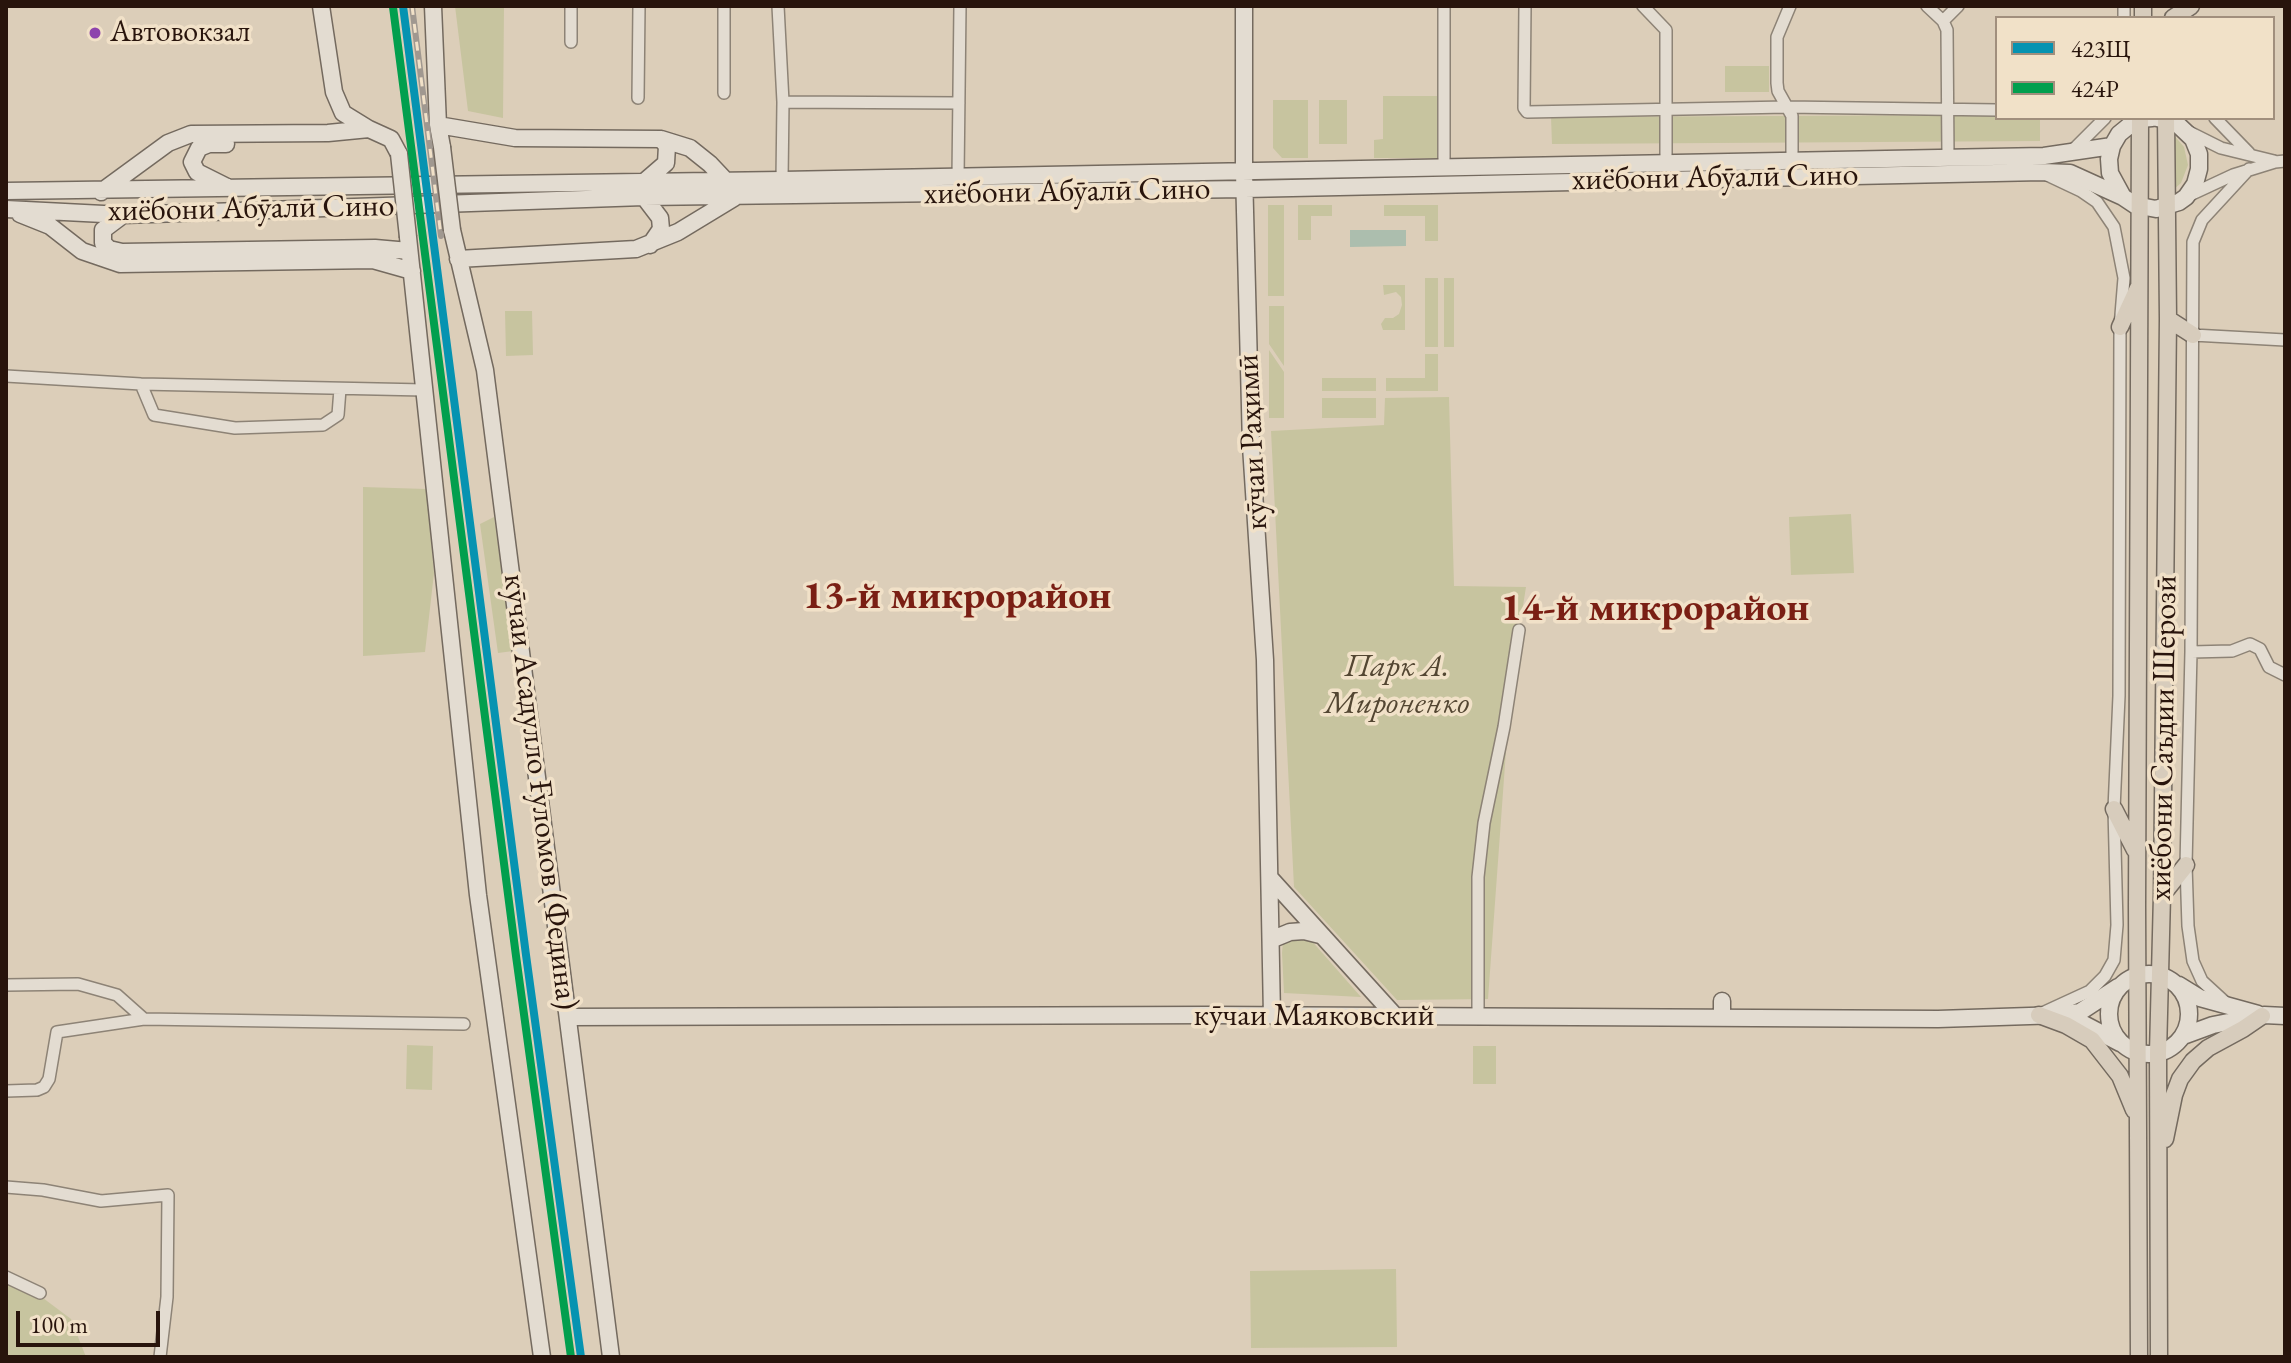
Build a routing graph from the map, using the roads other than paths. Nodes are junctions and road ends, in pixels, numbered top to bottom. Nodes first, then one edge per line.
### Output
1 (321, 6) edge
2 (433, 6) edge
3 (571, 6) edge
4 (639, 6) edge
5 (724, 6) edge
6 (778, 6) edge
7 (960, 6) edge
8 (1244, 6) edge
9 (1444, 6) edge
10 (1525, 6) edge
11 (1643, 6) edge
12 (1790, 6) edge
13 (1927, 6) edge
14 (1958, 6) edge
15 (1943, 21) junction
16 (571, 42) dead end
17 (724, 93) dead end
18 (638, 98) dead end
19 (783, 102) junction
20 (959, 103) junction
21 (1787, 107) junction
22 (1666, 110) junction
23 (1995, 110) edge
24 (1948, 111) junction
25 (343, 113) junction
26 (2103, 120) edge
27 (2137, 120) edge
28 (2140, 120) edge
29 (2161, 120) edge
30 (2165, 120) edge
31 (2217, 120) edge
32 (438, 125) junction
33 (2183, 128) junction
34 (369, 129) junction
35 (328, 133) junction
36 (661, 139) junction
37 (395, 146) junction
38 (2112, 146) junction
39 (2072, 151) junction
40 (2250, 154) junction
41 (1948, 158) junction
42 (2280, 162) edge
43 (1666, 163) junction
44 (1444, 168) junction
45 (1792, 169) junction
46 (2249, 169) junction
47 (2040, 172) junction
48 (958, 177) junction
49 (782, 180) junction
50 (726, 181) junction
51 (1244, 181) junction
52 (232, 189) junction
53 (644, 190) junction
54 (6, 191) edge
55 (101, 192) junction
56 (736, 197) junction
57 (2123, 197) junction
58 (2186, 197) junction
59 (2141, 207) junction
60 (2167, 207) junction
61 (7, 209) edge
62 (123, 215) junction
63 (408, 244) junction
64 (649, 246) junction
65 (458, 259) junction
66 (412, 271) junction
67 (2141, 283) junction
68 (2168, 319) junction
69 (2120, 327) junction
70 (2193, 335) junction
71 (2285, 340) edge
72 (6, 376) edge
73 (141, 384) junction
74 (340, 389) junction
75 (424, 390) junction
76 (1519, 630) dead end
77 (2191, 652) junction
78 (2285, 675) edge
79 (2114, 809) junction
80 (2138, 855) junction
81 (2186, 865) junction
82 (1270, 878) junction
83 (2162, 895) junction
84 (1320, 935) junction
85 (1273, 939) junction
86 (2138, 974) junction
87 (2167, 978) junction
88 (6, 985) edge
89 (2118, 987) junction
90 (2230, 1006) junction
91 (2039, 1015) junction
92 (2060, 1015) junction
93 (1272, 1016) junction
94 (2263, 1016) junction
95 (2285, 1016) edge
96 (568, 1017) junction
97 (1396, 1017) junction
98 (1478, 1017) junction
99 (144, 1019) junction
100 (464, 1024) dead end
101 (2183, 1036) junction
102 (2120, 1043) junction
103 (2138, 1053) junction
104 (2158, 1053) junction
105 (6, 1091) edge
106 (2138, 1121) junction
107 (2158, 1160) junction
108 (6, 1187) edge
109 (6, 1277) edge
110 (40, 1293) dead end
111 (160, 1357) edge
112 (542, 1357) edge
113 (611, 1357) edge
114 (2139, 1357) edge
115 (2159, 1357) edge

1 - 25 main road
2 - 32 main road
3 - 16 street
4 - 18 street
5 - 17 street
6 - 19 street
7 - 20 street
8 - 51 main road, кӯчаи Раҳимӣ
9 - 44 street
10 - 22 street
11 - 22 street
12 - 21 street
13 - 15 street
14 - 15 street
15 - 24 street
19 - 20 street
19 - 49 street
20 - 48 street
21 - 22 street
21 - 24 street
21 - 45 street
22 - 43 street
23 - 24 street
24 - 41 street
25 - 34 main road
25 - 35 main road
26 - 39 street
27 - 38 main road
28 - 59 main road, хиёбони Саъдии Шерозӣ
29 - 60 main road, хиёбони Саъдии Шерозӣ
30 - 33 main road
31 - 40 street
32 - 36 main road
32 - 65 main road, кӯчаи Асадулло Ғуломов (Федина), bridge
33 - 40 street
33 - 58 main road
34 - 35 main road
34 - 37 main road
35 - 55 main road
36 - 50 main road
36 - 53 main road
37 - 52 main road
37 - 63 main road, bridge
38 - 39 main road, хиёбони Абӯалӣ Сино
38 - 57 main road
39 - 41 main road, хиёбони Абӯалӣ Сино
40 - 42 street
41 - 45 main road, хиёбони Абӯалӣ Сино
42 - 46 street
43 - 44 main road, хиёбони Абӯалӣ Сино
43 - 45 main road, хиёбони Абӯалӣ Сино
44 - 51 main road, хиёбони Абӯалӣ Сино
45 - 47 main road, хиёбони Абӯалӣ Сино
45 - 51 main road, хиёбони Абӯалӣ Сино
46 - 58 street
46 - 70 street
47 - 57 main road, хиёбони Абӯалӣ Сино
47 - 69 street
48 - 49 main road, хиёбони Абӯалӣ Сино
48 - 51 main road, хиёбони Абӯалӣ Сино
49 - 50 main road, хиёбони Абӯалӣ Сино
50 - 53 main road, хиёбони Абӯалӣ Сино
51 - 56 main road, хиёбони Абӯалӣ Сино
51 - 82 main road, кӯчаи Раҳимӣ
52 - 53 main road, хиёбони Абӯалӣ Сино
52 - 55 main road, хиёбони Абӯалӣ Сино
53 - 56 main road, хиёбони Абӯалӣ Сино
53 - 62 main road, хиёбони Абӯалӣ Сино
53 - 64 main road
54 - 55 main road, хиёбони Абӯалӣ Сино
56 - 64 main road
57 - 59 main road, хиёбони Абӯалӣ Сино
58 - 60 main road, хиёбони Абӯалӣ Сино
59 - 60 main road, хиёбони Абӯалӣ Сино
59 - 67 main road, хиёбони Саъдии Шерозӣ
60 - 68 main road, хиёбони Саъдии Шерозӣ
61 - 62 main road, хиёбони Абӯалӣ Сино
61 - 66 main road
62 - 63 main road
63 - 66 main road
64 - 65 main road
65 - 96 main road, кӯчаи Асадулло Ғуломов (Федина)
66 - 75 main road
67 - 69 main road
67 - 80 main road, хиёбони Саъдии Шерозӣ
68 - 70 main road
68 - 83 main road, хиёбони Саъдии Шерозӣ
69 - 79 street
70 - 71 street
70 - 77 street
72 - 73 street
73 - 74 street
73 - 74 street
74 - 75 street
75 - 112 main road
76 - 98 street
77 - 78 street
77 - 81 street
79 - 80 main road
79 - 91 street
80 - 86 main road, хиёбони Саъдии Шерозӣ
81 - 83 main road
81 - 90 street
82 - 84 main road
82 - 85 main road, кӯчаи Раҳимӣ
83 - 87 main road, хиёбони Саъдии Шерозӣ
84 - 85 main road
84 - 97 main road
85 - 93 main road, кӯчаи Раҳимӣ
86 - 87 main road
86 - 89 main road, кӯчаи Маяковский
86 - 103 main road, хиёбони Саъдии Шерозӣ
87 - 90 main road
87 - 101 main road
87 - 104 main road, хиёбони Саъдии Шерозӣ
88 - 99 street
89 - 92 main road, кӯчаи Маяковский
89 - 102 main road
90 - 94 main road
91 - 92 main road, кӯчаи Маяковский
91 - 98 main road, кӯчаи Маяковский
91 - 106 main road
92 - 102 main road, кӯчаи Маяковский
93 - 96 main road, кӯчаи Маяковский
93 - 97 main road, кӯчаи Маяковский
94 - 95 main road
94 - 101 main road
94 - 107 main road
96 - 113 main road, кӯчаи Асадулло Ғуломов (Федина)
97 - 98 main road, кӯчаи Маяковский
99 - 100 street
99 - 105 street
101 - 104 main road
102 - 103 main road, кӯчаи Маяковский
103 - 104 main road, кӯчаи Маяковский
103 - 106 main road, хиёбони Саъдии Шерозӣ
104 - 107 main road, хиёбони Саъдии Шерозӣ
106 - 114 main road, хиёбони Саъдии Шерозӣ
107 - 115 main road, хиёбони Саъдии Шерозӣ
108 - 111 street
109 - 110 street

